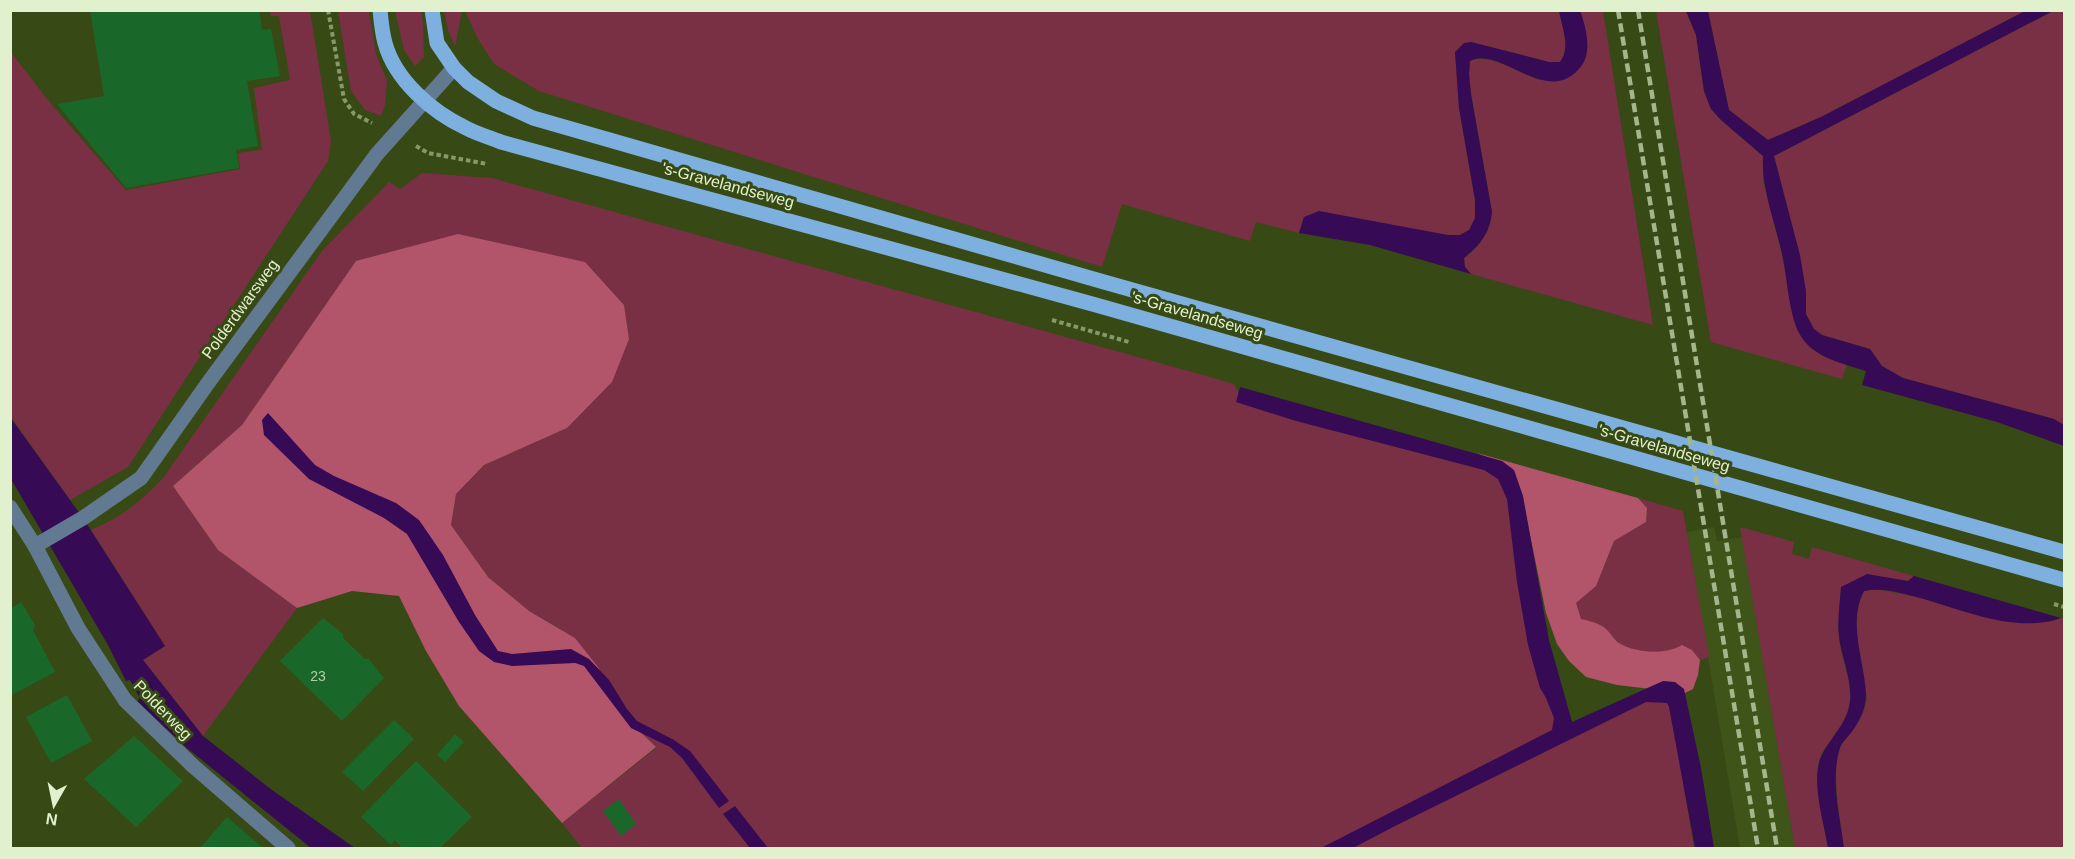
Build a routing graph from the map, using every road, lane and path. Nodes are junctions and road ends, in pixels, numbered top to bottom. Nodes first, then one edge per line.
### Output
1 (328, 10) edge
2 (380, 10) edge
3 (432, 10) edge
4 (454, 68) junction
5 (425, 100) junction
6 (394, 135) junction
7 (10, 507) edge
8 (41, 543) junction
9 (2064, 552) edge
10 (2064, 580) edge
11 (288, 849) edge

1 - 6 path
2 - 5 main road, 's-Gravelandseweg
3 - 4 main road, 's-Gravelandseweg
4 - 5 street, Polderdwarsweg
4 - 9 main road, 's-Gravelandseweg
5 - 6 street, Polderdwarsweg
5 - 10 main road, 's-Gravelandseweg
6 - 8 street, Polderdwarsweg
7 - 8 street, Polderweg
8 - 11 street, Polderweg

